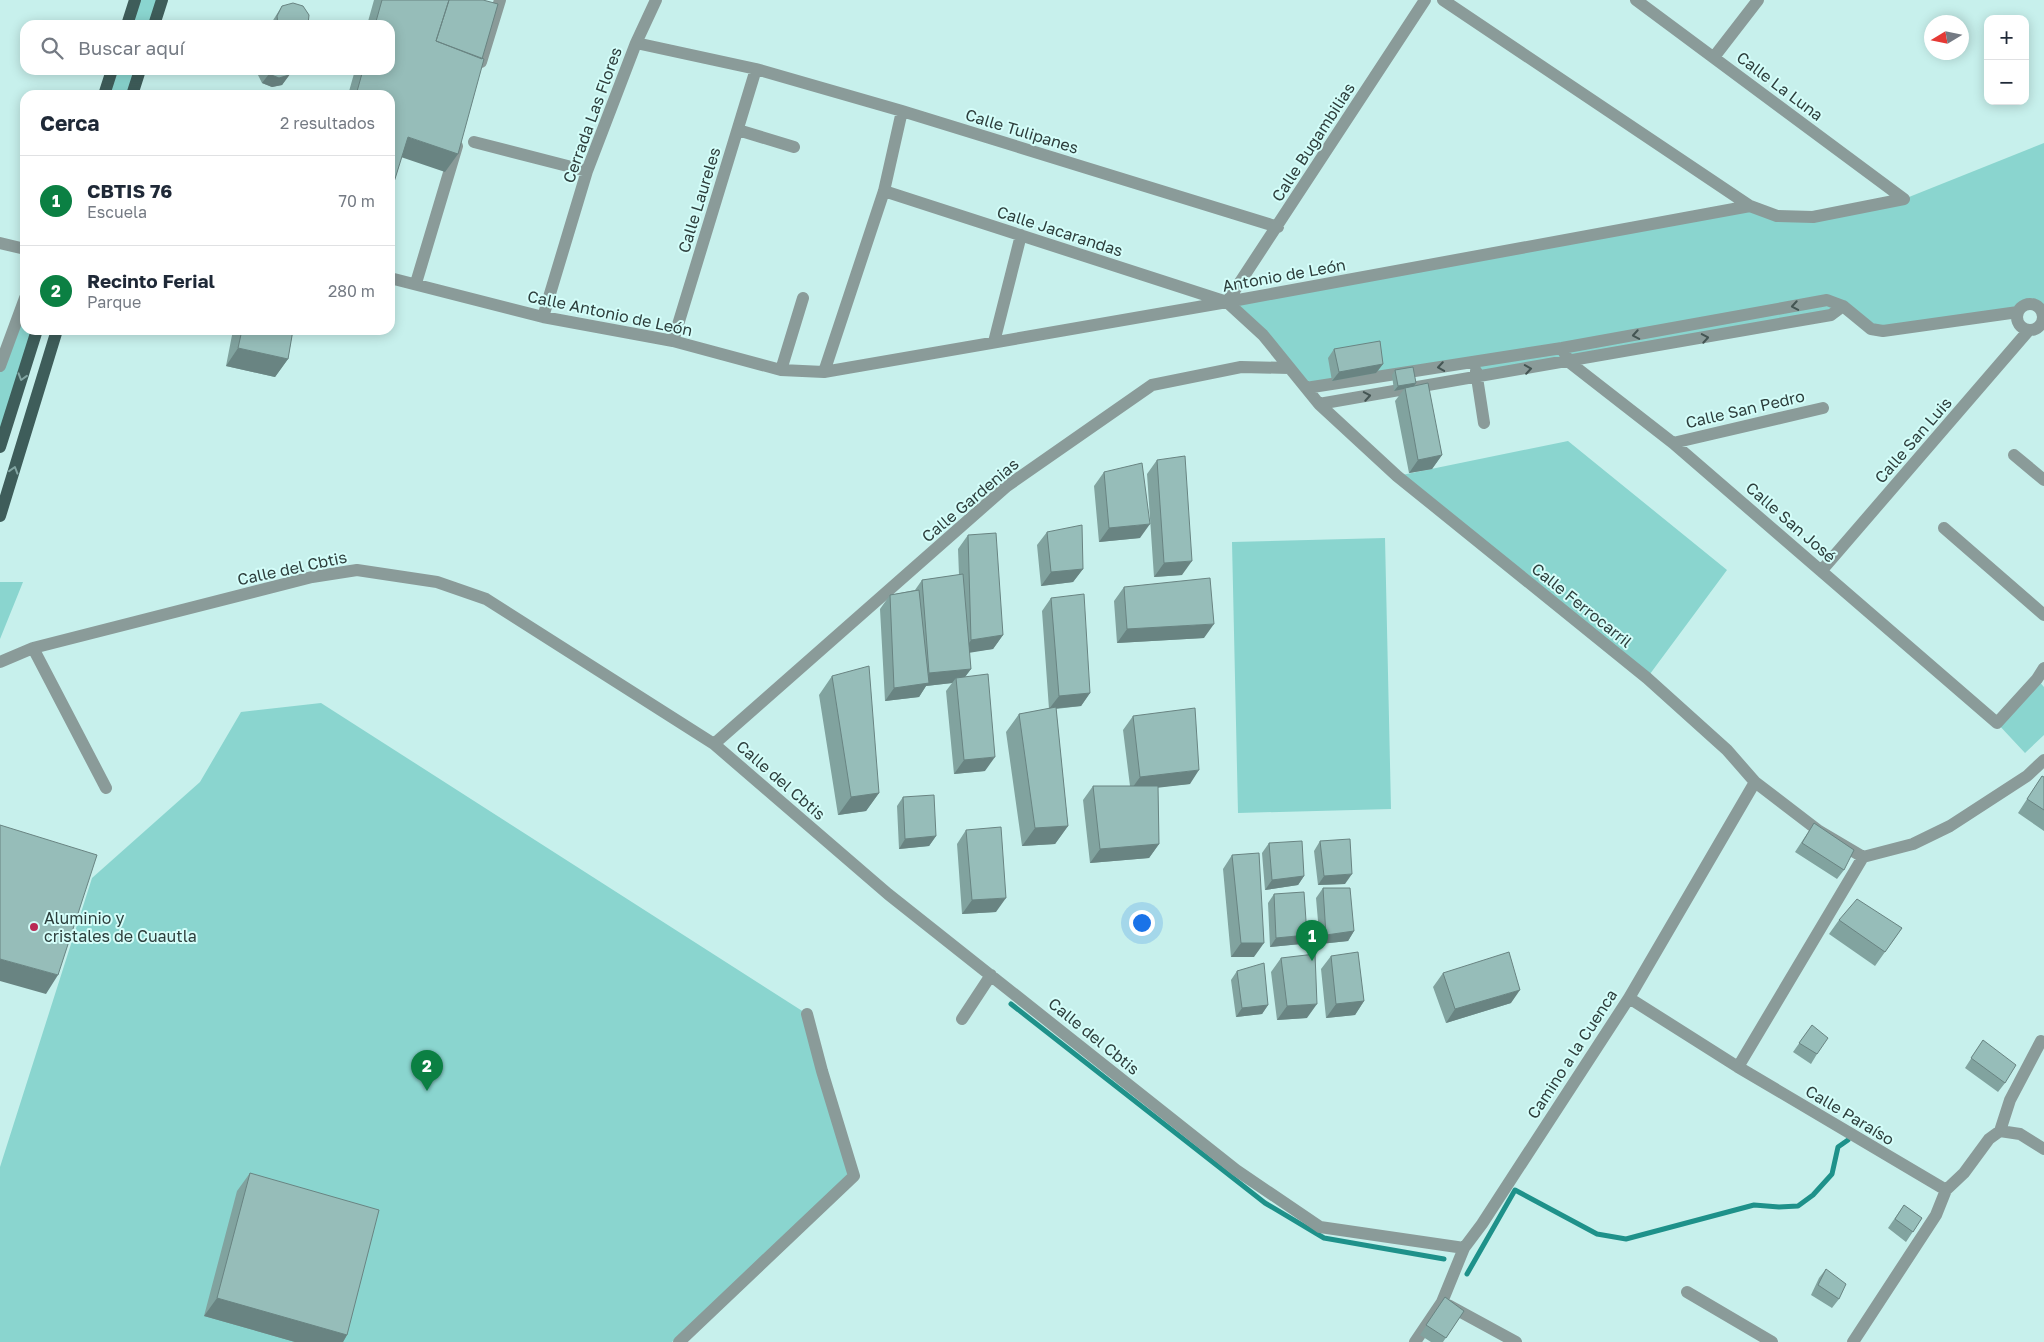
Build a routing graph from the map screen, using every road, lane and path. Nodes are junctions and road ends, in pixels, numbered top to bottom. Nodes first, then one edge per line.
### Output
1 (135, 0) edge
2 (162, 0) edge
3 (500, 0) edge
4 (656, 0) edge
5 (1425, 0) edge
6 (1443, 0) edge
7 (1636, 0) edge
8 (1758, 0) edge
9 (129, 20) edge
10 (156, 20) edge
11 (636, 43) junction
12 (1714, 57) junction
13 (756, 69) junction
14 (110, 75) edge
15 (138, 75) edge
16 (478, 76) edge
17 (106, 90) edge
18 (134, 90) edge
19 (902, 111) junction
20 (738, 130) junction
21 (461, 132) edge
22 (474, 142) dead end
23 (794, 147) dead end
24 (587, 171) junction
25 (884, 191) junction
26 (1750, 206) junction
27 (1278, 227) junction
28 (1021, 235) junction
29 (0, 243) edge
30 (20, 248) edge
31 (395, 279) edge
32 (416, 283) junction
33 (803, 298) dead end
34 (1227, 302) junction
35 (1843, 306) junction
36 (2042, 307) edge
37 (20, 312) edge
38 (2018, 312) junction
39 (544, 317) junction
40 (2029, 330) junction
41 (34, 335) edge
42 (55, 335) edge
43 (673, 341) junction
44 (994, 342) junction
45 (1562, 348) junction
46 (1474, 361) junction
47 (1569, 362) junction
48 (0, 366) edge
49 (1289, 368) junction
50 (781, 370) junction
51 (824, 372) junction
52 (1477, 377) junction
53 (1306, 388) junction
54 (1320, 404) junction
55 (1823, 408) dead end
56 (1484, 423) dead end
57 (1673, 443) junction
58 (0, 447) edge
59 (2014, 455) dead end
60 (2044, 480) edge
61 (0, 516) edge
62 (1944, 528) dead end
63 (1822, 570) junction
64 (2044, 615) edge
65 (33, 648) junction
66 (0, 662) edge
67 (2044, 668) edge
68 (714, 744) junction
69 (2044, 760) edge
70 (1756, 782) junction
71 (106, 788) dead end
72 (1863, 857) junction
73 (991, 975) junction
74 (1628, 998) junction
75 (807, 1014) dead end
76 (962, 1019) dead end
77 (2041, 1041) dead end
78 (1738, 1067) junction
79 (2000, 1131) junction
80 (2044, 1149) edge
81 (1946, 1190) junction
82 (1464, 1248) junction
83 (1686, 1292) dead end
84 (1442, 1302) junction
85 (679, 1342) edge
86 (1415, 1342) edge
87 (1516, 1342) edge
88 (1772, 1342) edge
89 (1853, 1342) edge

1 - 9 main road
2 - 10 main road
3 - 16 street
4 - 11 street
5 - 27 street, Calle Bugambilias
6 - 26 street
7 - 12 street, Calle La Luna
8 - 12 street
11 - 13 street, Cerrada Las Flores
11 - 24 street, Cerrada Las Flores
12 - 26 street, Calle La Luna
13 - 19 street, Calle Tulipanes
13 - 20 street, Calle Laureles
14 - 17 main road
15 - 18 main road
19 - 25 street
19 - 27 street, Calle Tulipanes
20 - 23 street
20 - 43 street, Calle Laureles
21 - 32 street
22 - 24 street
24 - 39 street, Cerrada Las Flores
25 - 28 street, Calle Jacarandas
25 - 51 street
26 - 34 street, Antonio de León
27 - 34 street, Calle Bugambilias
28 - 34 street, Calle Jacarandas
28 - 44 street
29 - 30 street
31 - 32 street, Calle Antonio de León
32 - 39 street, Calle Antonio de León
33 - 50 street
34 - 44 street, Antonio de León
34 - 49 street, Calle Ferrocarril
35 - 38 street
35 -> 45 street
47 -> 35 street
36 - 38 street
36 - 40 street
37 - 48 street
38 - 40 street
39 - 43 street, Calle Antonio de León
40 - 63 street, Calle San Luis
41 -> 58 main road
61 -> 42 main road
43 - 50 street, Calle Antonio de León
44 - 51 street, Antonio de León
45 - 46 street
45 - 47 street, Calle San José
46 - 52 street
46 -> 53 street
52 -> 47 street
47 - 57 street, Calle San José
49 - 53 street, Calle Ferrocarril
49 - 68 street, Calle Gardenias
50 - 51 street, Calle Antonio de León
54 -> 52 street
52 - 56 street
53 - 54 street, Calle Ferrocarril
54 - 70 street, Calle Ferrocarril
55 - 57 street, Calle San Pedro
57 - 63 street, Calle San José
59 - 60 street
62 - 64 street
63 - 67 street, Calle San José
65 - 66 street, Calle del Cbtis
65 - 68 street, Calle del Cbtis
65 - 71 street
68 - 73 street, Calle del Cbtis
69 - 72 street
70 - 72 street, Calle Ferrocarril
70 - 74 street, Camino a la Cuenca
72 - 78 street
73 - 76 street
73 - 82 street, Calle del Cbtis
74 - 78 street, Calle Paraíso
74 - 82 street, Camino a la Cuenca
75 - 85 street
77 - 79 street
78 - 81 street, Calle Paraíso
79 - 80 street
79 - 81 street
81 - 89 street
82 - 84 street, Camino a la Cuenca
83 - 88 street
84 - 86 street, Camino a la Cuenca
84 - 87 street

